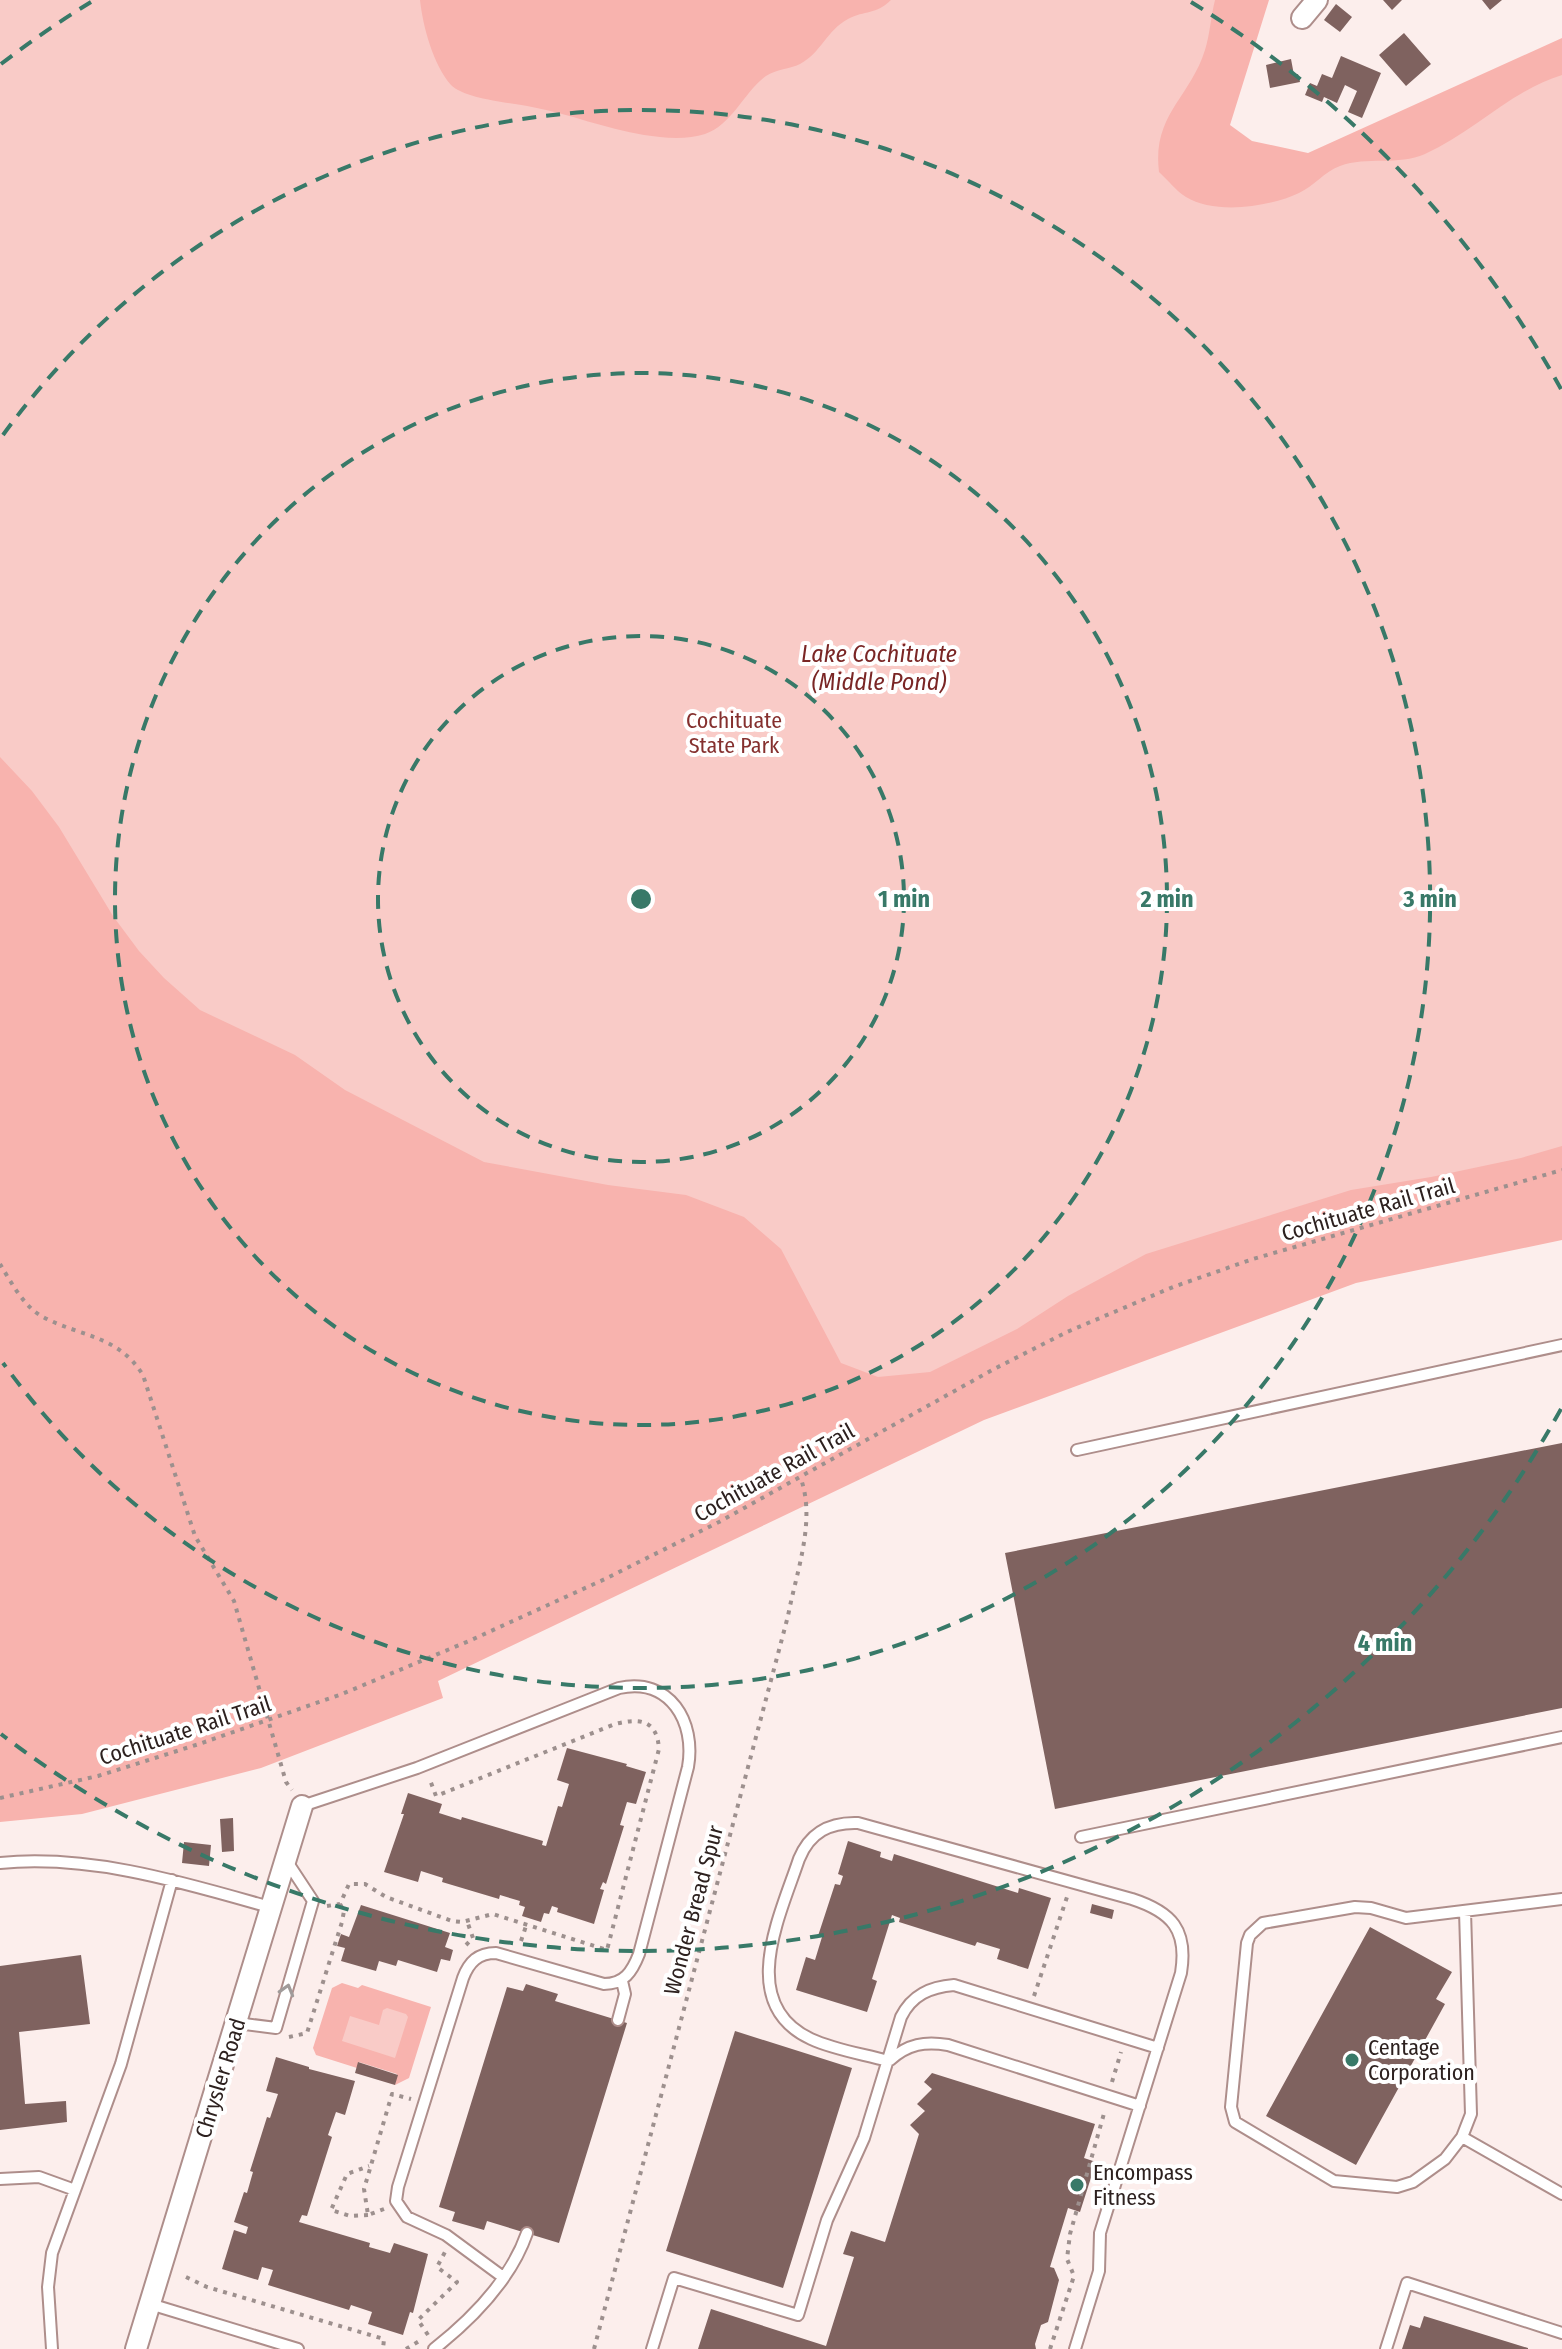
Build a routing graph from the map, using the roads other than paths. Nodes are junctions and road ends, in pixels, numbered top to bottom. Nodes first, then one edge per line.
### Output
1 (1317, 0) edge
2 (1302, 18) dead end
3 (1562, 1345) edge
4 (1077, 1450) dead end
5 (1562, 1737) edge
6 (302, 1806) joint
7 (1081, 1837) dead end
8 (286, 1860) junction
9 (0, 1863) edge
10 (172, 1880) junction
11 (1562, 1899) edge
12 (273, 1908) junction
13 (1465, 1911) junction
14 (622, 1981) junction
15 (618, 2020) dead end
16 (237, 2023) junction
17 (1158, 2048) junction
18 (888, 2061) junction
19 (1140, 2106) junction
20 (1462, 2137) junction
21 (0, 2179) edge
22 (75, 2190) junction
23 (1562, 2194) edge
24 (527, 2233) dead end
25 (503, 2277) junction
26 (150, 2304) junction
27 (1562, 2333) edge
28 (52, 2349) edge
29 (136, 2349) edge
30 (298, 2349) edge
31 (434, 2349) edge
32 (652, 2349) edge
33 (1075, 2349) edge
34 (1386, 2349) edge

1 - 2 street
3 - 4 lane
5 - 7 lane
6 - 8 street, Chrysler Road
6 - 14 lane
8 - 12 street, Chrysler Road
16 -> 8 lane
9 - 10 lane
10 - 12 lane
10 - 22 lane
11 - 13 lane
12 - 16 street, Chrysler Road
13 - 20 lane
13 - 20 lane
14 - 15 lane
14 - 25 lane
16 - 26 street, Chrysler Road
17 - 18 lane
17 - 18 lane
17 - 19 lane
18 - 19 lane
18 - 32 lane
19 - 33 lane
20 - 23 lane
21 - 22 lane
22 - 28 lane
24 - 25 lane
25 - 31 lane
26 - 29 street, Chrysler Road
26 - 30 lane
27 - 34 lane

